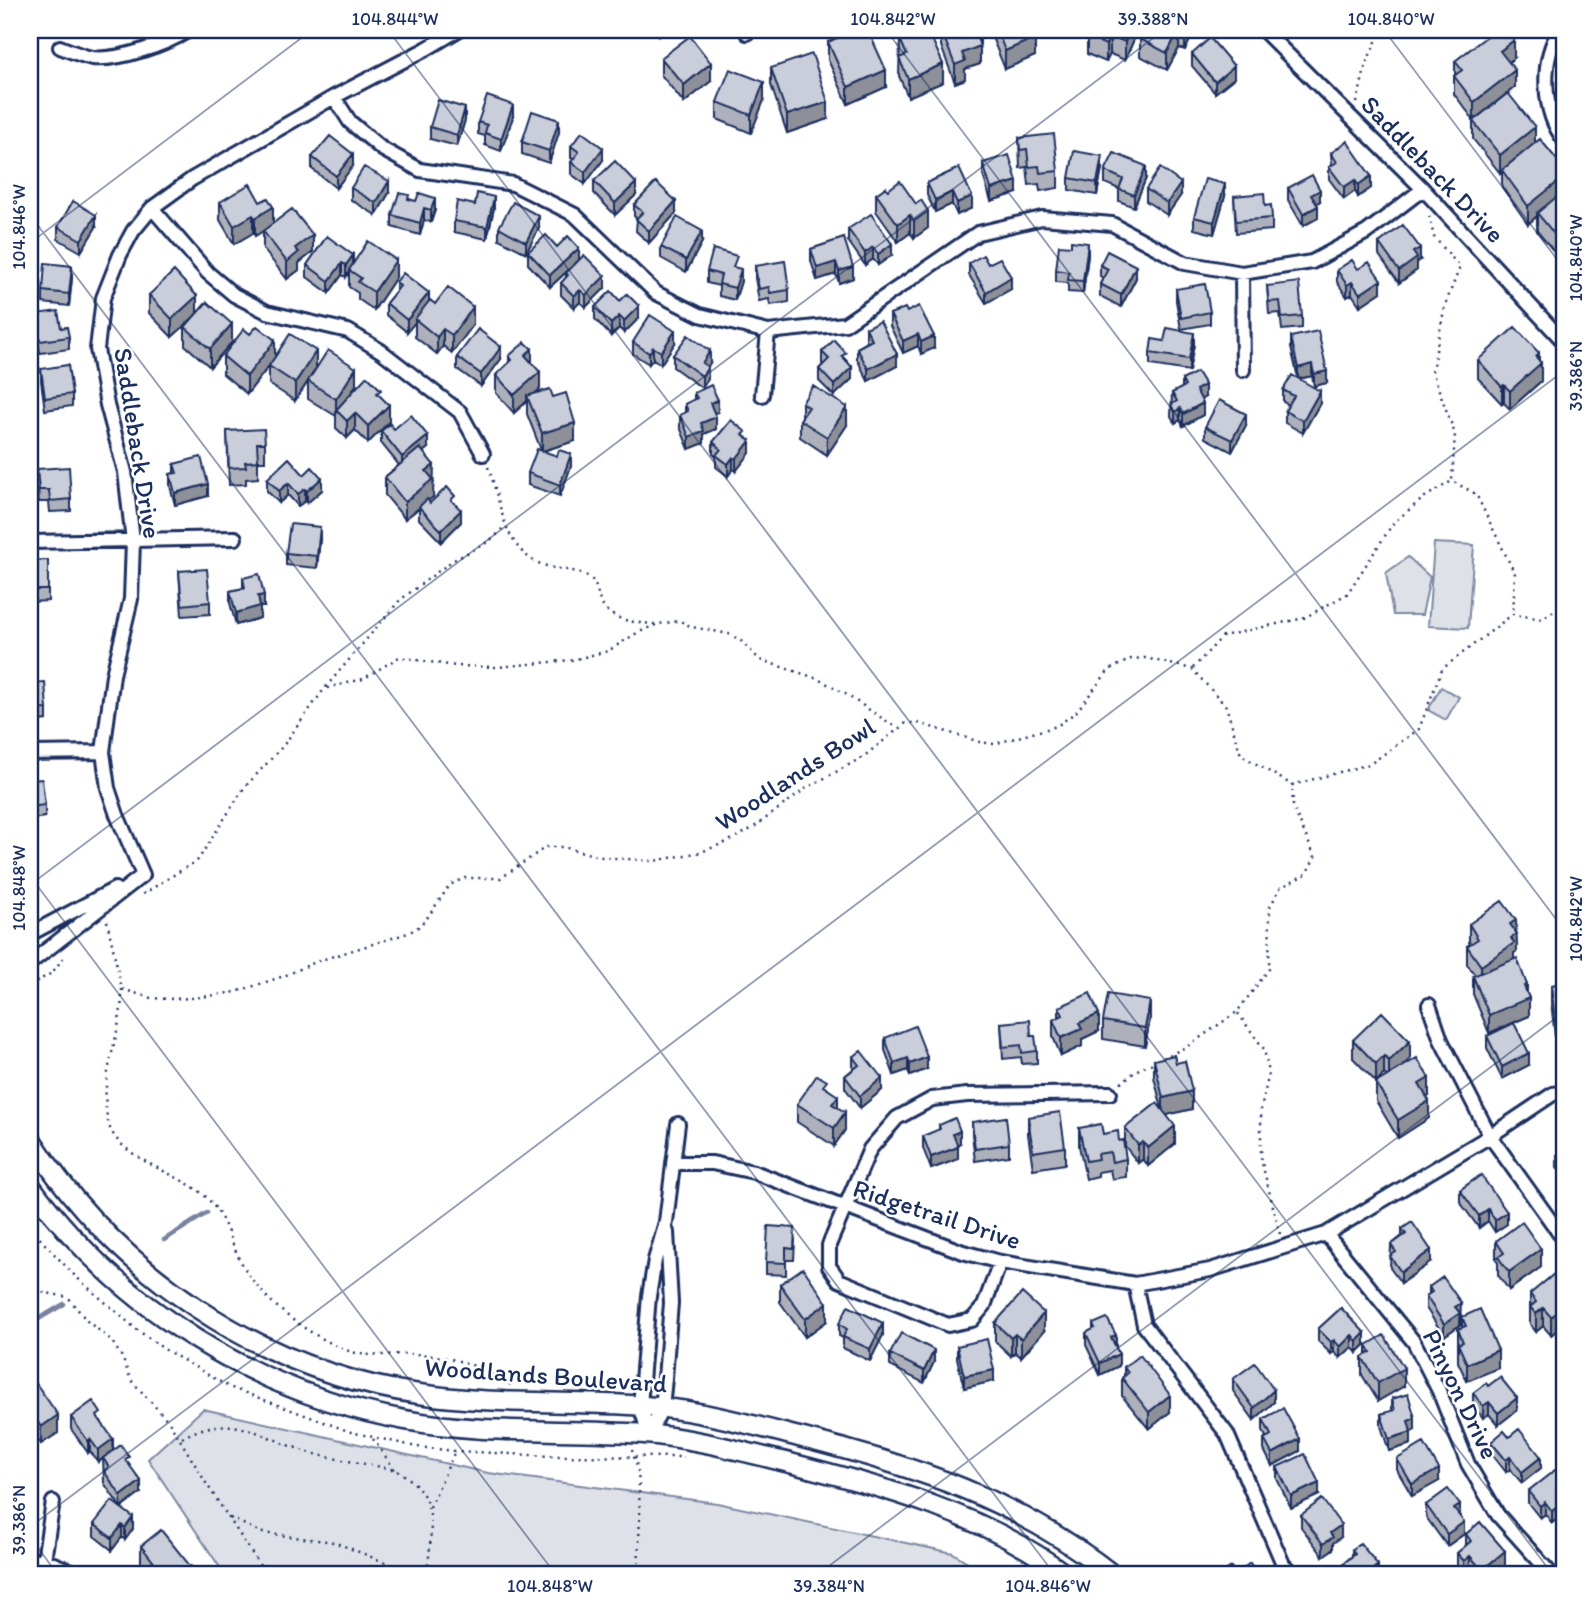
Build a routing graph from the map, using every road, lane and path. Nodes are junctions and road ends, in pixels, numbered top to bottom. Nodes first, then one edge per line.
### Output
1 (189, 30) edge
2 (458, 30) edge
3 (1263, 30) edge
4 (1398, 30) edge
5 (1560, 30) edge
6 (60, 47) dead end
7 (334, 97) junction
8 (1353, 119) junction
9 (1565, 141) edge
10 (1423, 188) junction
11 (152, 208) junction
12 (1242, 273) junction
13 (768, 332) junction
14 (1565, 343) edge
15 (1243, 370) dead end
16 (762, 395) dead end
17 (483, 454) joint
18 (1452, 481) junction
19 (504, 525) junction
20 (236, 538) dead end
21 (133, 541) junction
22 (30, 542) edge
23 (1565, 604) edge
24 (1513, 614) junction
25 (658, 624) junction
26 (1192, 669) junction
27 (325, 688) junction
28 (897, 728) junction
29 (103, 752) junction
30 (30, 753) edge
31 (1292, 785) junction
32 (143, 875) junction
33 (135, 900) dead end
34 (107, 921) dead end
35 (30, 934) edge
36 (69, 950) dead end
37 (30, 963) edge
38 (30, 985) edge
39 (122, 989) junction
40 (1429, 1005) dead end
41 (1237, 1012) junction
42 (1565, 1092) edge
43 (1110, 1093) joint
44 (678, 1124) dead end
45 (1490, 1136) junction
46 (30, 1138) edge
47 (673, 1163) junction
48 (30, 1185) edge
49 (844, 1207) junction
50 (666, 1222) junction
51 (1326, 1234) junction
52 (1565, 1241) edge
53 (1284, 1248) junction
54 (1000, 1262) junction
55 (1135, 1284) junction
56 (30, 1286) edge
57 (516, 1388) dead end
58 (640, 1406) junction
59 (662, 1408) junction
60 (649, 1434) junction
61 (372, 1437) dead end
62 (181, 1439) junction
63 (456, 1451) dead end
64 (686, 1457) dead end
65 (395, 1470) junction
66 (53, 1502) dead end
67 (430, 1507) junction
68 (229, 1517) junction
69 (30, 1560) edge
70 (44, 1560) junction
71 (81, 1575) edge
72 (266, 1575) edge
73 (428, 1575) edge
74 (638, 1575) edge
75 (1066, 1575) edge
76 (1113, 1575) edge
77 (1294, 1575) edge
78 (1552, 1575) edge

1 - 6 street
2 - 7 street, Saddleback Drive
3 - 8 street, Saddleback Drive
4 - 8 path
5 - 9 street
7 - 11 street, Saddleback Drive
7 - 13 street
8 - 10 street, Saddleback Drive
10 - 12 street
10 - 14 street, Saddleback Drive
10 - 18 path
11 - 17 street
11 - 21 street, Saddleback Drive
12 - 13 street
12 - 15 street
13 - 16 street
17 - 19 path
18 - 24 path
18 - 26 path
19 - 25 path
19 - 27 path
20 - 21 street
21 - 22 street
21 - 29 street, Saddleback Drive
23 - 24 path
24 - 31 path
25 - 27 path
25 - 28 path
26 - 28 path, Woodlands Bowl
26 - 31 path
27 - 33 path
28 - 39 path, Woodlands Bowl
29 - 30 street
29 - 32 street, Saddleback Drive
31 - 41 path
32 - 35 street
32 - 37 street
34 - 39 path
36 - 38 path
39 - 57 path
40 - 45 street
41 - 43 path
41 - 53 path
42 - 45 street, Ridgetrail Drive
43 - 49 street
44 - 47 street
45 - 51 street, Ridgetrail Drive
45 - 52 street
46 - 58 street, Woodlands Boulevard
47 - 49 street, Ridgetrail Drive
47 - 50 street
48 - 60 street, Woodlands Boulevard
49 - 54 street, Ridgetrail Drive
49 - 54 street
50 - 58 street
50 - 59 street
51 - 53 street, Ridgetrail Drive
51 - 78 street, Pinyon Drive
53 - 55 street, Ridgetrail Drive
54 - 55 street, Ridgetrail Drive
55 - 77 street
56 - 62 path
58 - 59 street, Woodlands Boulevard
58 - 60 street
59 - 60 street
59 - 76 street, Woodlands Boulevard
60 - 75 street, Woodlands Boulevard
61 - 65 path
62 - 65 path
62 - 68 path
63 - 67 path
64 - 74 path
65 - 67 path
66 - 70 street
67 - 73 path
68 - 72 path
68 - 73 path
69 - 70 street
70 - 71 street

